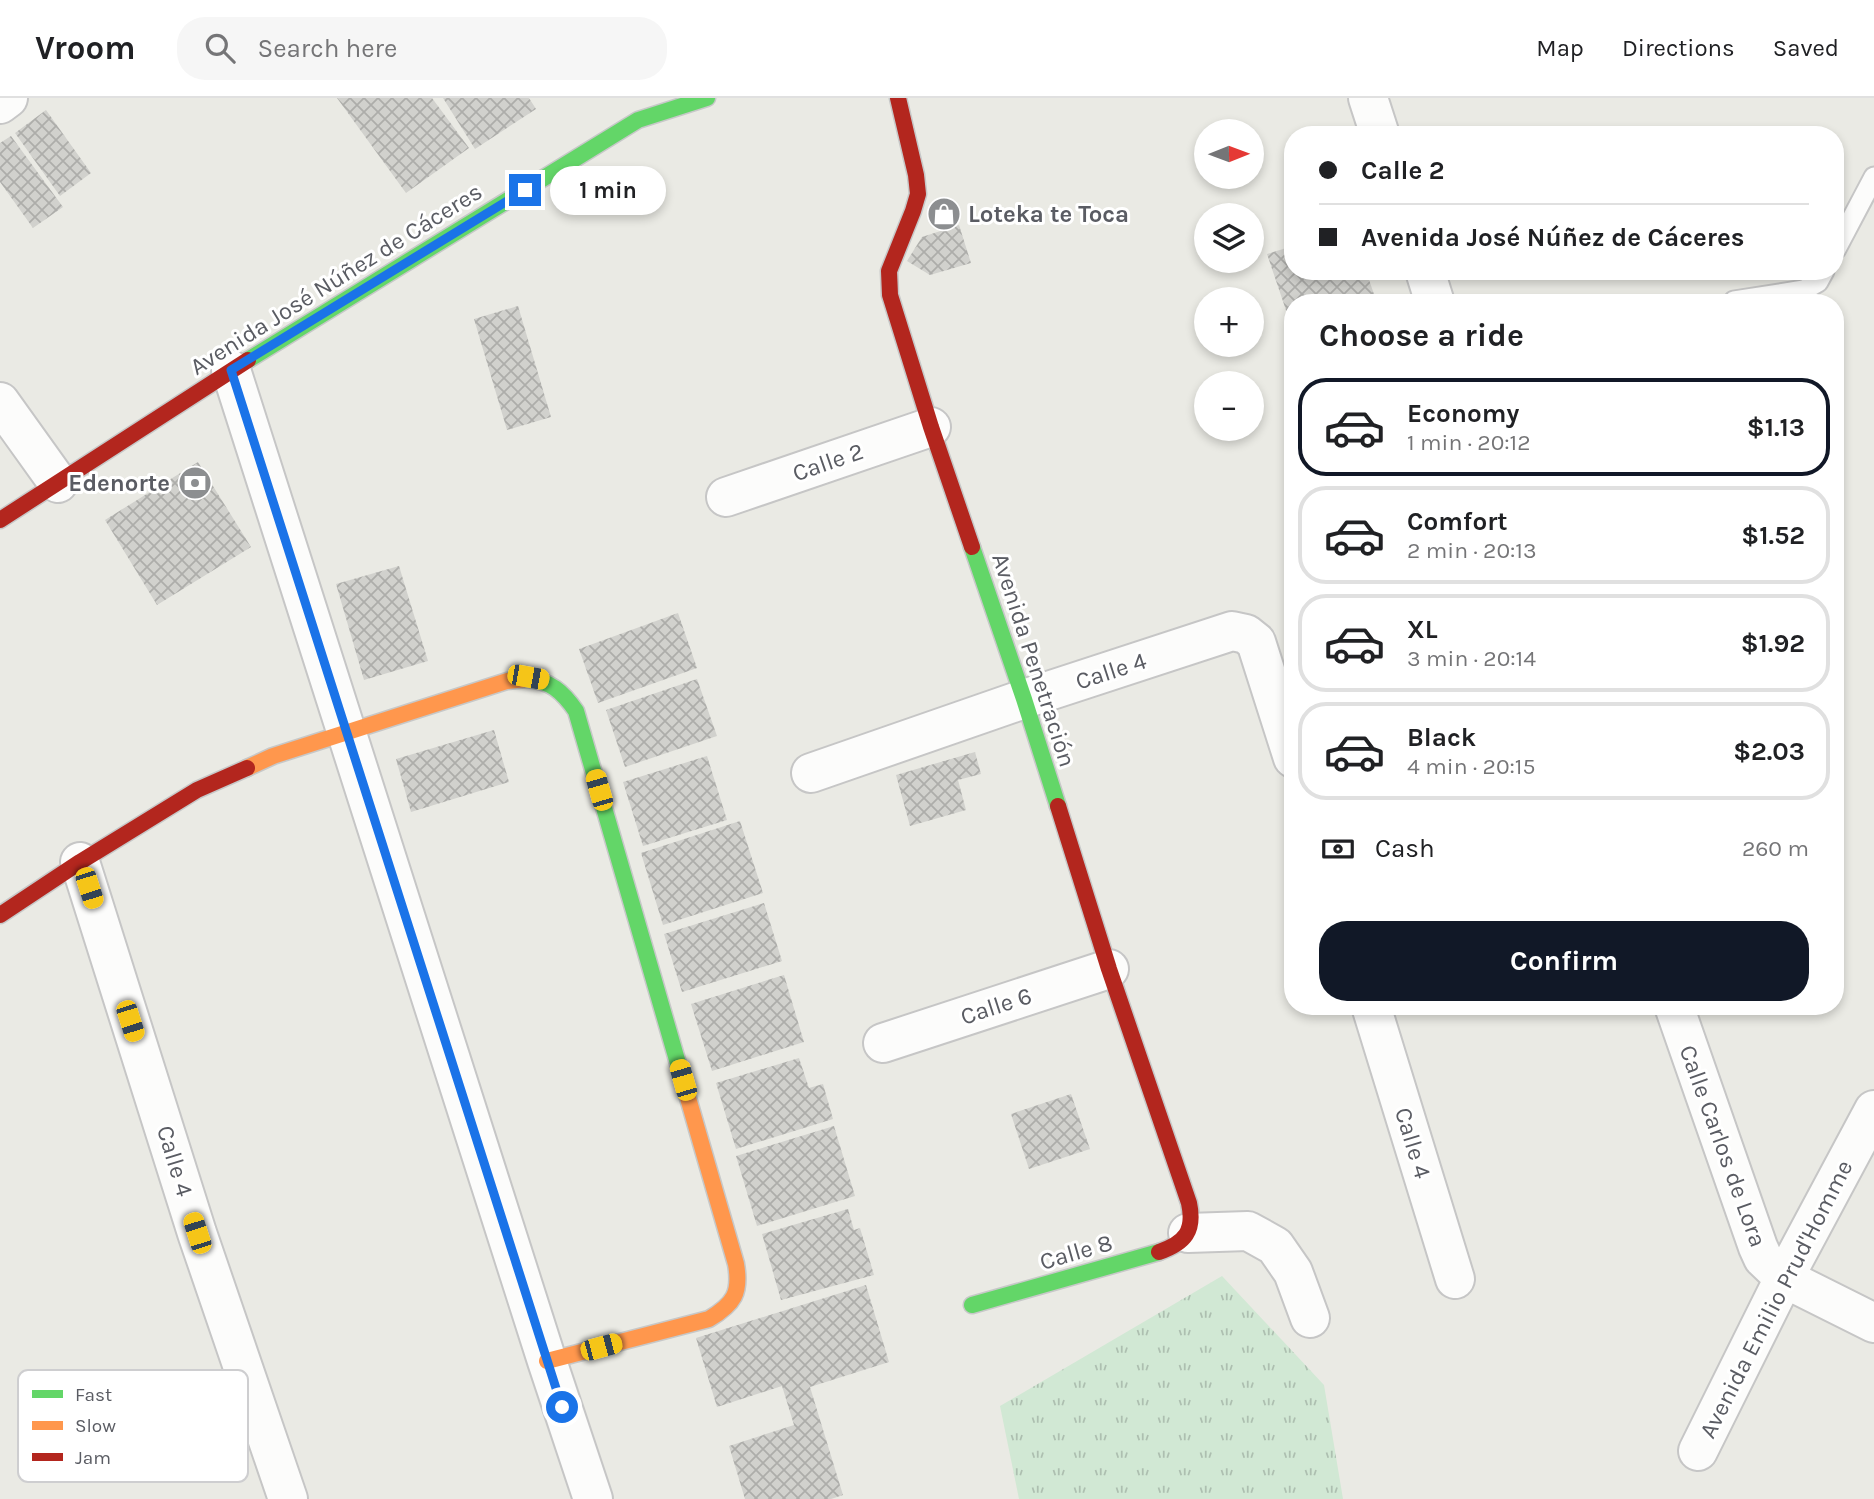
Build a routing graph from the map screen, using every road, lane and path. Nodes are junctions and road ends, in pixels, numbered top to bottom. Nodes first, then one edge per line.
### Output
1 (8, 98) edge
2 (707, 98) edge
3 (898, 98) edge
4 (1368, 98) edge
5 (0, 104) edge
6 (1377, 126) edge
7 (1874, 177) edge
8 (1844, 234) edge
9 (1819, 280) edge
10 (1779, 294) edge
11 (231, 370) junction
12 (0, 402) edge
13 (931, 426) junction
14 (58, 483) junction
15 (726, 497) dead end
16 (0, 520) edge
17 (1024, 699) junction
18 (1284, 730) edge
19 (346, 732) junction
20 (810, 773) dead end
21 (80, 862) junction
22 (0, 915) edge
23 (1109, 969) junction
24 (1374, 1015) edge
25 (1677, 1015) edge
26 (883, 1042) dead end
27 (1874, 1110) edge
28 (1188, 1233) junction
29 (1784, 1278) junction
30 (1455, 1279) dead end
31 (972, 1305) dead end
32 (1310, 1318) dead end
33 (1874, 1324) edge
34 (547, 1361) junction
35 (244, 1370) edge
36 (248, 1382) edge
37 (1698, 1451) dead end
38 (288, 1499) edge
39 (593, 1499) edge

1 - 5 street
2 - 11 street, Avenida José Núñez de Cáceres
3 - 13 street, Avenida Penetración
4 - 6 street
7 - 8 lane
9 - 10 lane
11 - 14 street, Avenida José Núñez de Cáceres
11 - 19 street
12 - 14 street
13 - 15 street, Calle 2
13 - 17 street, Avenida Penetración
14 - 16 street, Avenida José Núñez de Cáceres
17 - 18 street, Calle 4
17 - 20 street, Calle 4
17 - 23 street, Avenida Penetración
19 - 21 street
19 - 34 street
19 - 34 street
21 - 22 street
21 - 35 street, Calle 4
23 - 26 street, Calle 6
23 - 28 street, Avenida Penetración
24 - 30 street, Calle 4
25 - 29 street, Calle Carlos de Lora
27 - 29 street, Avenida Emilio Prud'Homme
28 - 31 street, Calle 8
28 - 32 street
29 - 33 street
29 - 37 street, Avenida Emilio Prud'Homme
34 - 39 street
36 - 38 street, Calle 4

